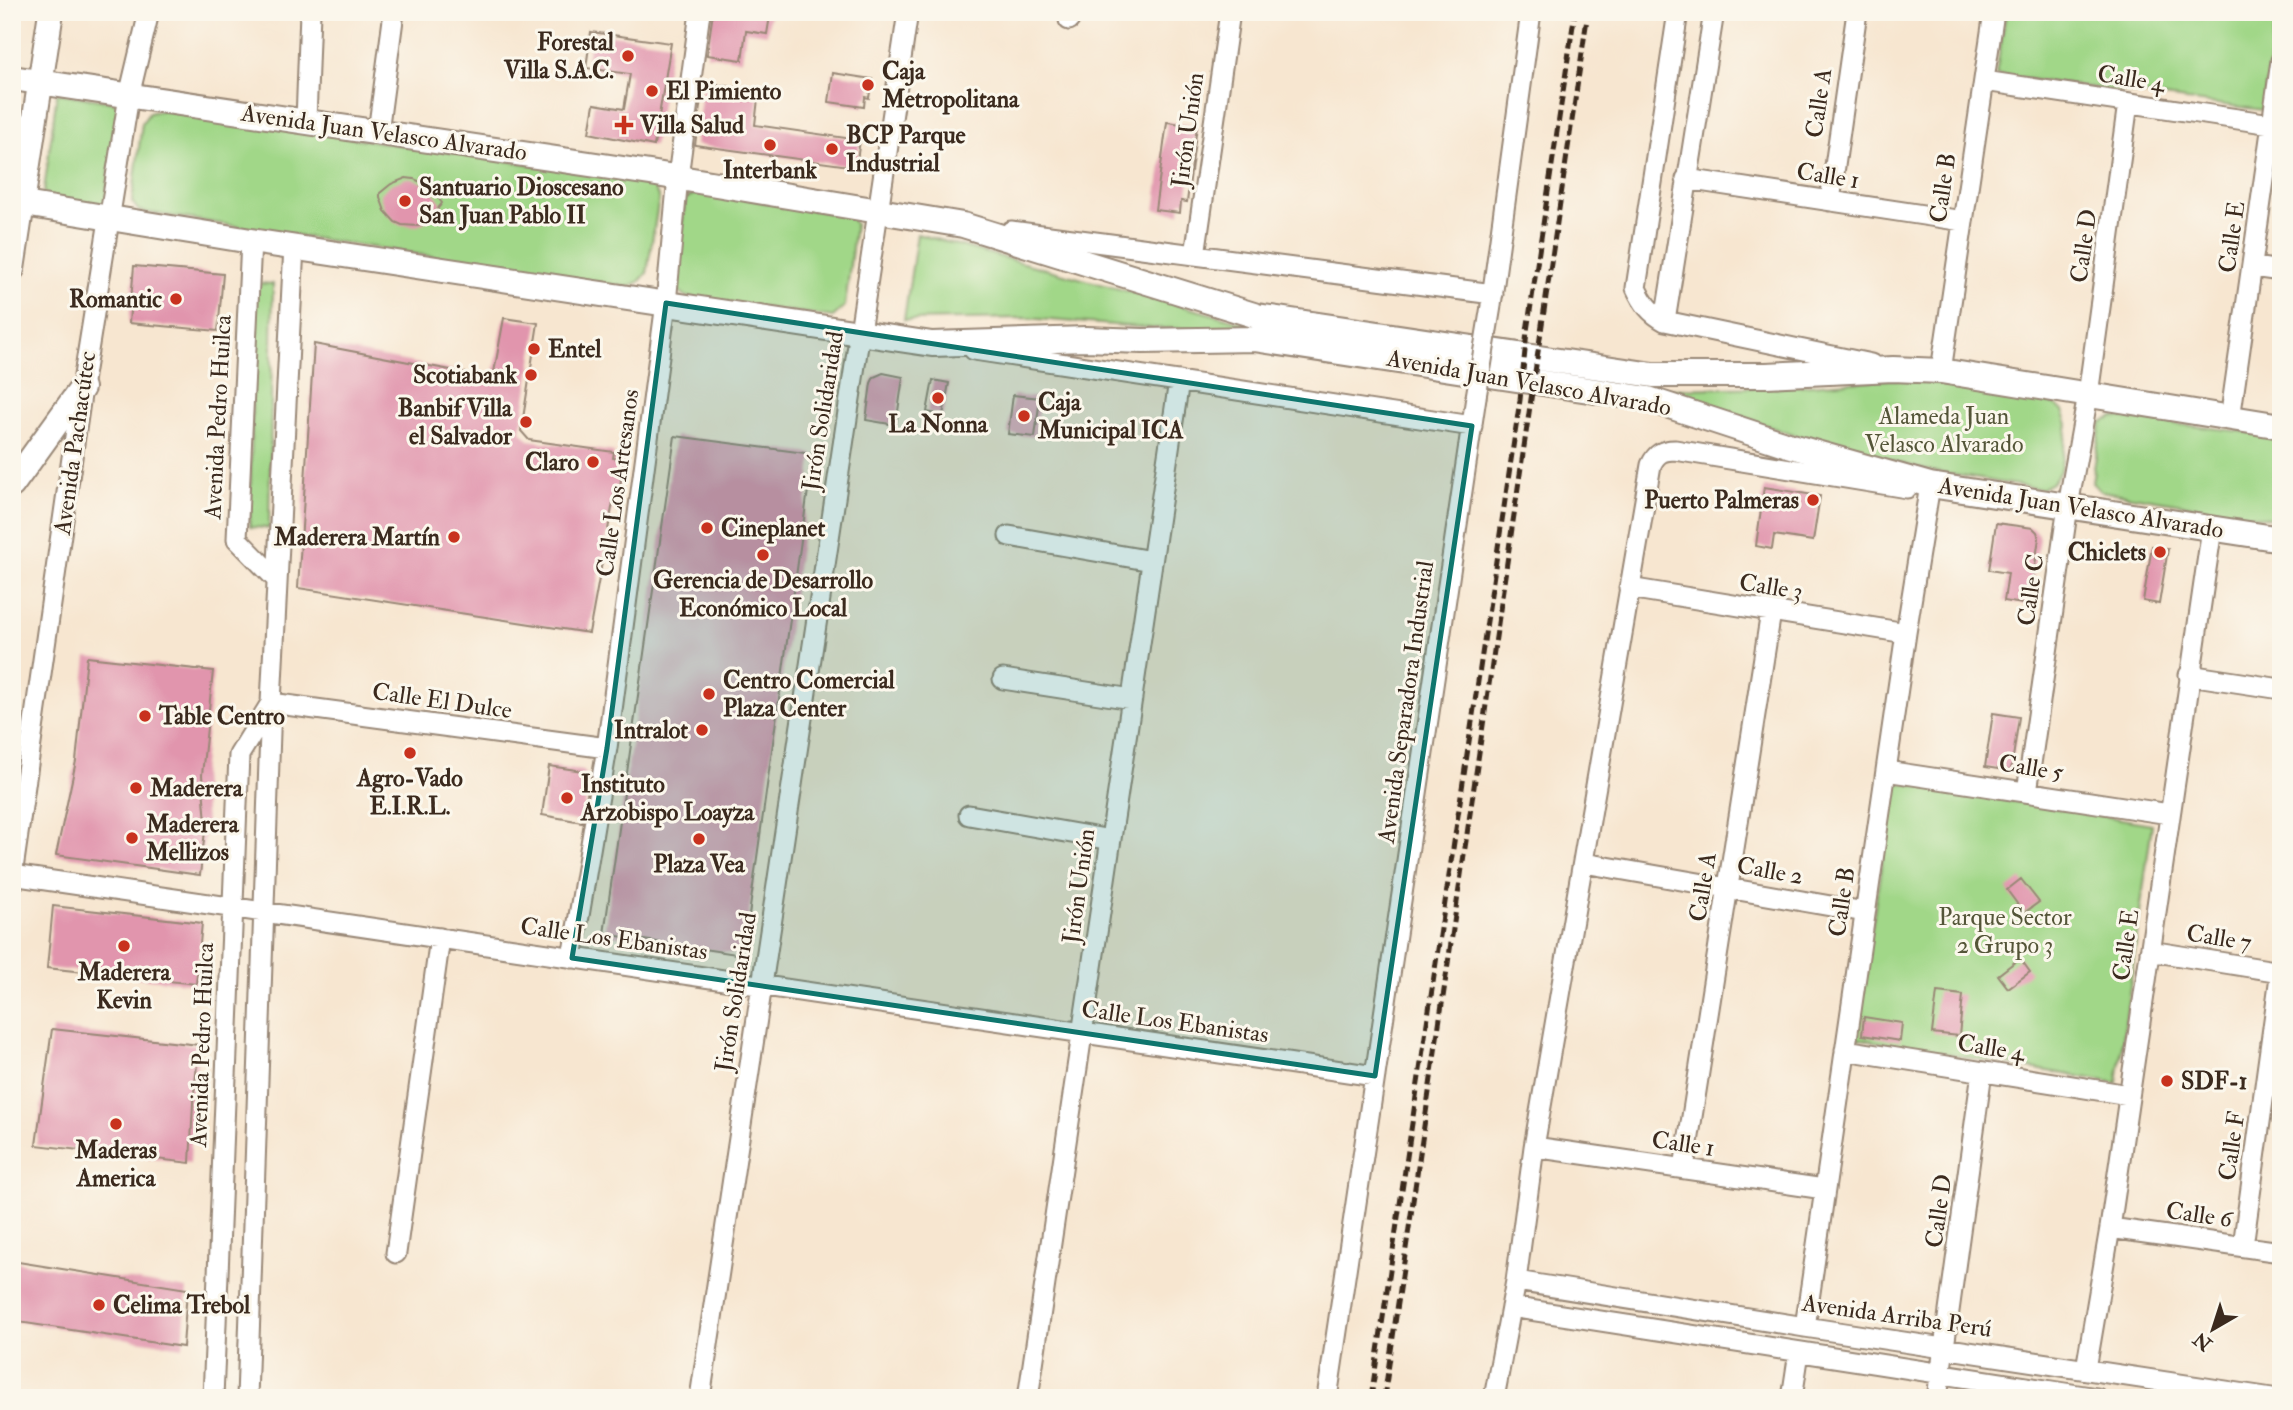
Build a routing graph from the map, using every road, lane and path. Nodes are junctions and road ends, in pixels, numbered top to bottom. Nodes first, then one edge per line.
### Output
1 (51, 12) edge
2 (149, 12) edge
3 (310, 12) edge
4 (394, 12) edge
5 (700, 12) edge
6 (908, 12) edge
7 (1230, 12) edge
8 (1531, 12) edge
9 (1678, 12) edge
10 (1714, 12) edge
11 (1857, 12) edge
12 (1994, 12) edge
13 (2281, 61) edge
14 (12, 78) edge
15 (1984, 81) junction
16 (41, 82) junction
17 (129, 96) junction
18 (2128, 103) junction
19 (306, 121) junction
20 (2271, 124) junction
21 (378, 132) junction
22 (678, 177) junction
23 (1686, 179) junction
24 (1830, 201) junction
25 (17, 202) edge
26 (878, 211) junction
27 (111, 218) junction
28 (1963, 221) junction
29 (963, 225) junction
30 (251, 241) junction
31 (294, 246) junction
32 (1195, 255) junction
33 (2252, 267) junction
34 (12, 269) edge
35 (2281, 271) edge
36 (1492, 300) junction
37 (666, 303) junction
38 (1665, 321) junction
39 (859, 332) junction
40 (932, 344) junction
41 (1893, 369) junction
42 (1941, 371) junction
43 (1178, 382) junction
44 (82, 388) junction
45 (2088, 395) junction
46 (2230, 419) junction
47 (1472, 426) junction
48 (2281, 426) edge
49 (12, 485) edge
50 (1929, 488) junction
51 (2068, 506) junction
52 (2212, 528) junction
53 (1009, 536) dead end
54 (2281, 539) edge
55 (1152, 561) junction
56 (277, 580) junction
57 (1629, 588) junction
58 (1771, 612) junction
59 (1906, 633) junction
60 (2189, 675) junction
61 (1003, 679) dead end
62 (2281, 689) edge
63 (1132, 699) junction
64 (271, 703) junction
65 (607, 748) junction
66 (1886, 771) junction
67 (2026, 792) junction
68 (2169, 814) junction
69 (969, 815) dead end
70 (1111, 840) junction
71 (1584, 863) junction
72 (12, 876) edge
73 (1728, 888) junction
74 (231, 907) junction
75 (264, 912) junction
76 (1865, 912) junction
77 (440, 938) junction
78 (2150, 951) junction
79 (572, 958) junction
80 (2281, 971) edge
81 (761, 986) junction
82 (1082, 1033) junction
83 (1845, 1050) junction
84 (1982, 1072) junction
85 (1375, 1076) junction
86 (2129, 1095) junction
87 (1534, 1147) junction
88 (1684, 1168) junction
89 (1825, 1189) junction
90 (2110, 1228) junction
91 (2243, 1246) junction
92 (2281, 1252) edge
93 (396, 1253) dead end
94 (1516, 1281) junction
95 (1510, 1307) junction
96 (1805, 1328) junction
97 (1799, 1352) junction
98 (1943, 1359) junction
99 (2086, 1369) junction
100 (2089, 1397) edge
101 (213, 1398) edge
102 (247, 1398) edge
103 (699, 1398) edge
104 (1028, 1398) edge
105 (1327, 1398) edge
106 (1494, 1398) edge
107 (1792, 1398) edge
108 (1937, 1398) edge
109 (2272, 1398) edge

1 - 16 main road
2 - 17 street, Avenida Pachacútec
3 - 19 street
4 - 21 street
5 - 22 street, Calle Los Artesanos
6 - 26 street, Jirón Solidaridad
7 - 32 street, Jirón Unión
8 - 36 street, Avenida Separadora Industrial
9 - 38 street
10 - 23 street
11 - 24 street, Calle A
12 - 15 street, Calle B
13 - 20 street, Calle E
14 - 16 main road, Avenida Juan Velasco Alvarado
15 - 18 street, Calle 4
15 - 28 street, Calle B
16 - 17 main road, Avenida Juan Velasco Alvarado
16 - 25 main road
17 - 19 main road, Avenida Juan Velasco Alvarado
17 - 27 street, Avenida Pachacútec
18 - 20 street, Calle 4
18 - 45 street, Calle D
19 - 21 main road, Avenida Juan Velasco Alvarado
20 - 33 street, Calle E
21 - 22 main road, Avenida Juan Velasco Alvarado
22 - 26 main road, Avenida Juan Velasco Alvarado
22 - 37 street, Calle Los Artesanos
23 - 24 street, Calle 1
23 - 38 street
24 - 28 street, Calle 1
25 - 27 main road, Avenida Juan Velasco Alvarado
25 - 34 main road
26 - 29 main road, Avenida Juan Velasco Alvarado
26 - 39 street, Jirón Solidaridad
27 - 30 main road, Avenida Juan Velasco Alvarado
27 - 44 street, Avenida Pachacútec
28 - 42 street, Calle B
29 - 32 street, Avenida Juan Velasco Alvarado
29 - 41 main road, Avenida Juan Velasco Alvarado
30 - 31 main road, Avenida Juan Velasco Alvarado
30 - 56 street, Avenida Pedro Huilca
31 - 37 main road, Avenida Juan Velasco Alvarado
31 - 56 street
32 - 36 street, Avenida Juan Velasco Alvarado
33 - 35 street
33 - 46 street, Calle E
36 - 47 street, Avenida Separadora Industrial, bridge
37 - 39 main road, Avenida Juan Velasco Alvarado
37 - 65 street, Calle Los Artesanos
38 - 41 street, Avenida Juan Velasco Alvarado
39 - 40 main road, Avenida Juan Velasco Alvarado
39 - 81 street, Jirón Solidaridad
40 - 43 street, Avenida Juan Velasco Alvarado
40 - 50 main road, Avenida Juan Velasco Alvarado
41 - 42 main road, Avenida Juan Velasco Alvarado
42 - 45 main road, Avenida Juan Velasco Alvarado
43 - 47 street, Avenida Juan Velasco Alvarado
43 - 55 street, Jirón Unión
44 - 49 main road
44 - 72 street, Avenida Pachacútec
45 - 46 main road, Avenida Juan Velasco Alvarado
45 - 51 street, Calle C
46 - 48 main road, Avenida Juan Velasco Alvarado
47 - 85 street, Avenida Separadora Industrial
50 - 51 main road, Avenida Juan Velasco Alvarado
50 - 57 street, Avenida Juan Velasco Alvarado
50 - 59 street, Calle B
51 - 52 main road, Avenida Juan Velasco Alvarado
51 - 67 street, Calle C
52 - 54 main road, Avenida Juan Velasco Alvarado
52 - 60 street, Calle E
53 - 55 street
55 - 63 street, Jirón Unión
56 - 64 street
57 - 58 street, Calle 3
57 - 71 street
58 - 59 street, Calle 3
58 - 73 street, Calle A
59 - 66 street, Calle B
60 - 62 street
60 - 68 street, Calle E
61 - 63 street
63 - 70 street, Jirón Unión
64 - 65 street, Calle El Dulce
64 - 74 street, Avenida Pedro Huilca
64 - 75 street
65 - 79 street, Calle Los Artesanos
66 - 67 street, Calle 5
66 - 76 street, Calle B
67 - 68 street, Calle 5
68 - 78 street, Calle E
69 - 70 street
70 - 82 street, Jirón Unión
71 - 73 street, Calle 2
71 - 87 street
72 - 74 street, Calle Los Ebanistas
73 - 76 street, Calle 2
73 - 88 street, Calle A
74 - 75 street, Calle Los Ebanistas
74 - 101 street, Avenida Pedro Huilca
75 - 77 street, Calle Los Ebanistas
75 - 102 street
76 - 83 street, Calle B
77 - 79 street, Calle Los Ebanistas
77 - 93 street
78 - 80 street, Calle 7
78 - 86 street, Calle E
79 - 81 street, Calle Los Ebanistas
80 - 91 street, Calle F
81 - 82 street, Calle Los Ebanistas
81 - 103 street, Jirón Solidaridad
82 - 85 street, Calle Los Ebanistas
82 - 104 street, Jirón Unión
83 - 84 street, Calle 4
83 - 89 street, Calle B
84 - 86 street, Calle 4
84 - 98 street, Calle D
85 - 105 street, Avenida Separadora Industrial
86 - 90 street, Calle E
87 - 88 street, Calle 1
87 - 94 street
88 - 89 street, Calle 1
89 - 96 street, Calle B
90 - 91 street, Calle 6
90 - 99 street, Calle E
91 - 92 street, Calle 6
94 - 95 street
94 - 96 street, Avenida Arriba Perú
95 - 97 street, Avenida Arriba Perú
95 - 106 street
96 - 98 street, Avenida Arriba Perú
97 - 98 street, Avenida Arriba Perú
97 - 107 street
98 - 99 street, Avenida Arriba Perú
98 - 100 street, Avenida Arriba Perú
98 - 108 street
99 - 109 street, Avenida Arriba Perú

